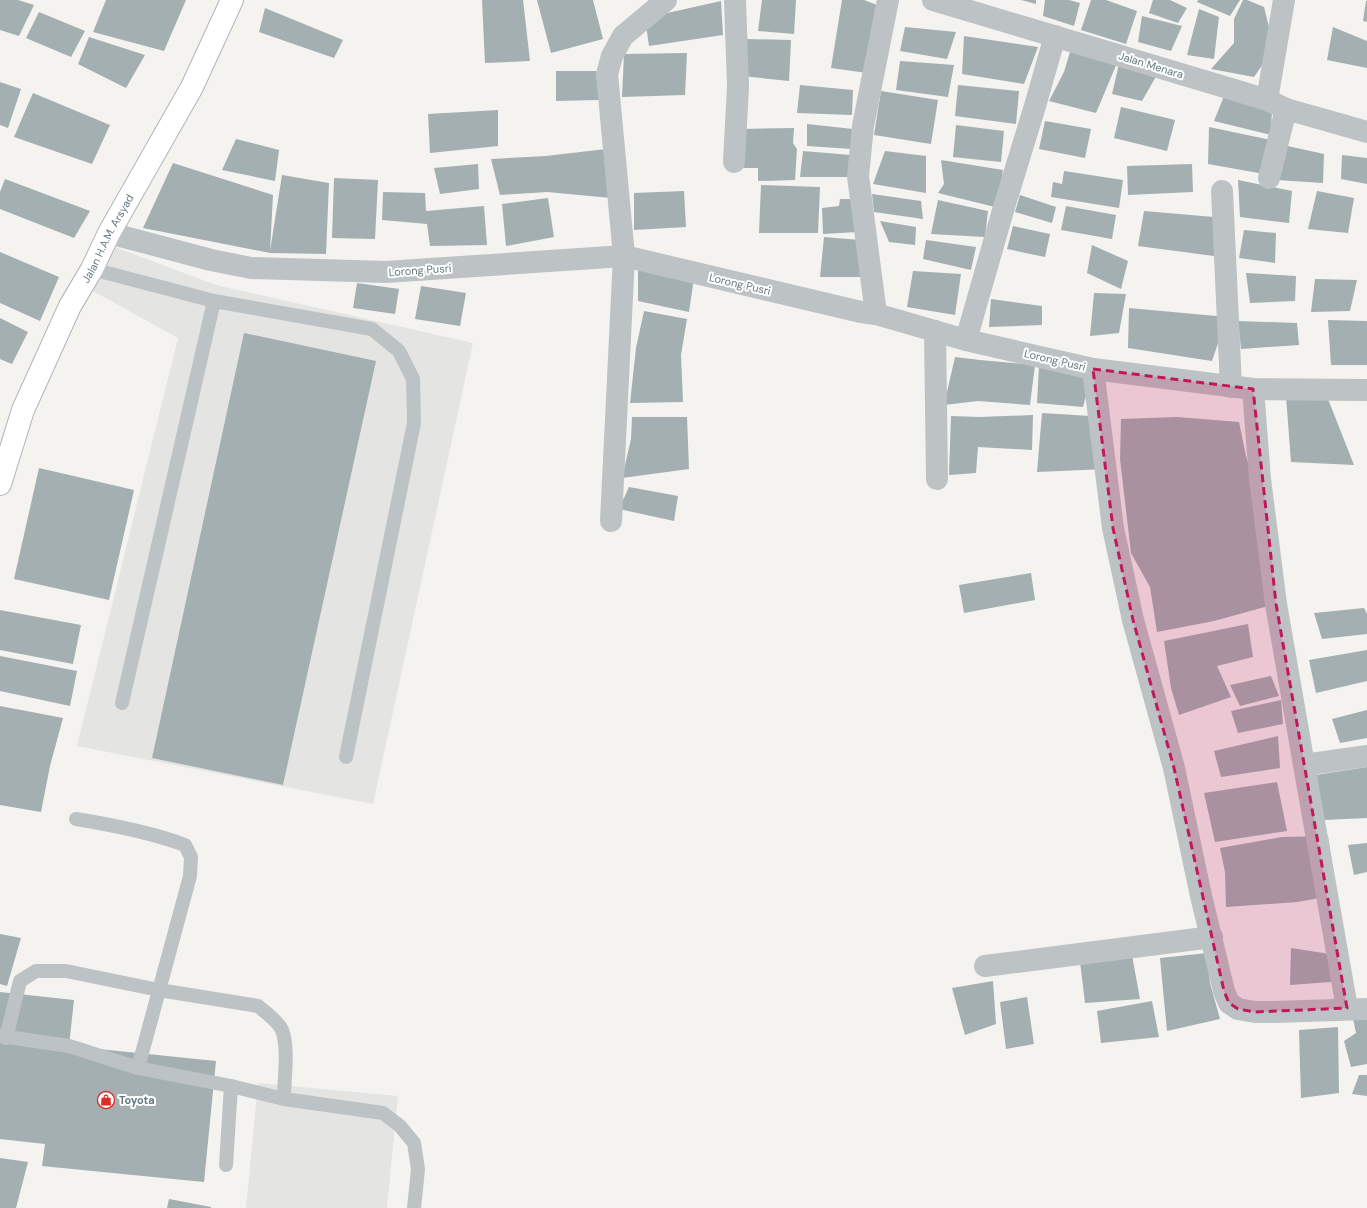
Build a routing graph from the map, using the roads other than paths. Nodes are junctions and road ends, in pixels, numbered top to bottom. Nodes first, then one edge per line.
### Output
1 (232, 0) edge
2 (666, 0) edge
3 (735, 0) edge
4 (888, 0) edge
5 (933, 0) edge
6 (1284, 0) edge
7 (1055, 36) junction
8 (1276, 104) junction
9 (1367, 132) edge
10 (734, 162) dead end
11 (1269, 178) dead end
12 (1222, 191) dead end
13 (109, 233) junction
14 (624, 256) junction
15 (92, 269) junction
16 (214, 301) junction
17 (876, 314) junction
18 (935, 331) junction
19 (966, 340) junction
20 (1093, 369) junction
21 (1231, 387) junction
22 (1254, 389) junction
23 (1367, 390) edge
24 (937, 479) dead end
25 (0, 484) edge
26 (612, 521) dead end
27 (122, 703) dead end
28 (1367, 756) edge
29 (346, 757) dead end
30 (1304, 765) junction
31 (76, 819) dead end
32 (1212, 937) junction
33 (985, 966) dead end
34 (159, 990) junction
35 (1357, 1009) edge
36 (3, 1037) edge
37 (138, 1068) junction
38 (231, 1086) junction
39 (284, 1099) junction
40 (226, 1165) dead end
41 (414, 1208) edge

1 - 13 highway, Jalan H.A.M. Arsyad
2 - 14 street
3 - 10 street
4 - 17 street
5 - 7 street, Jalan Menara
6 - 8 street
7 - 8 street, Jalan Menara
7 - 19 street
8 - 9 street, Jalan Menara
8 - 11 street
12 - 21 street
13 - 14 street, Lorong Pusri
13 - 15 highway, Jalan H.A.M. Arsyad
14 - 17 street, Lorong Pusri
14 - 26 street
15 - 16 lane
15 - 25 highway, Jalan H.A.M. Arsyad
16 - 27 lane
16 - 29 lane
17 - 18 street, Lorong Pusri
18 - 19 street, Lorong Pusri
18 - 24 street
19 - 20 street, Lorong Pusri
20 - 21 street, Lorong Pusri
20 - 32 street
21 - 22 street, Lorong Pusri
22 - 23 street, Lorong Pusri
22 - 30 street
28 - 30 street
30 - 35 street
31 - 34 lane
32 - 33 street
32 - 35 street
34 - 36 lane
34 - 37 lane
34 - 39 lane
36 - 37 lane
37 - 38 lane
38 - 39 lane
38 - 40 lane
39 - 41 lane

